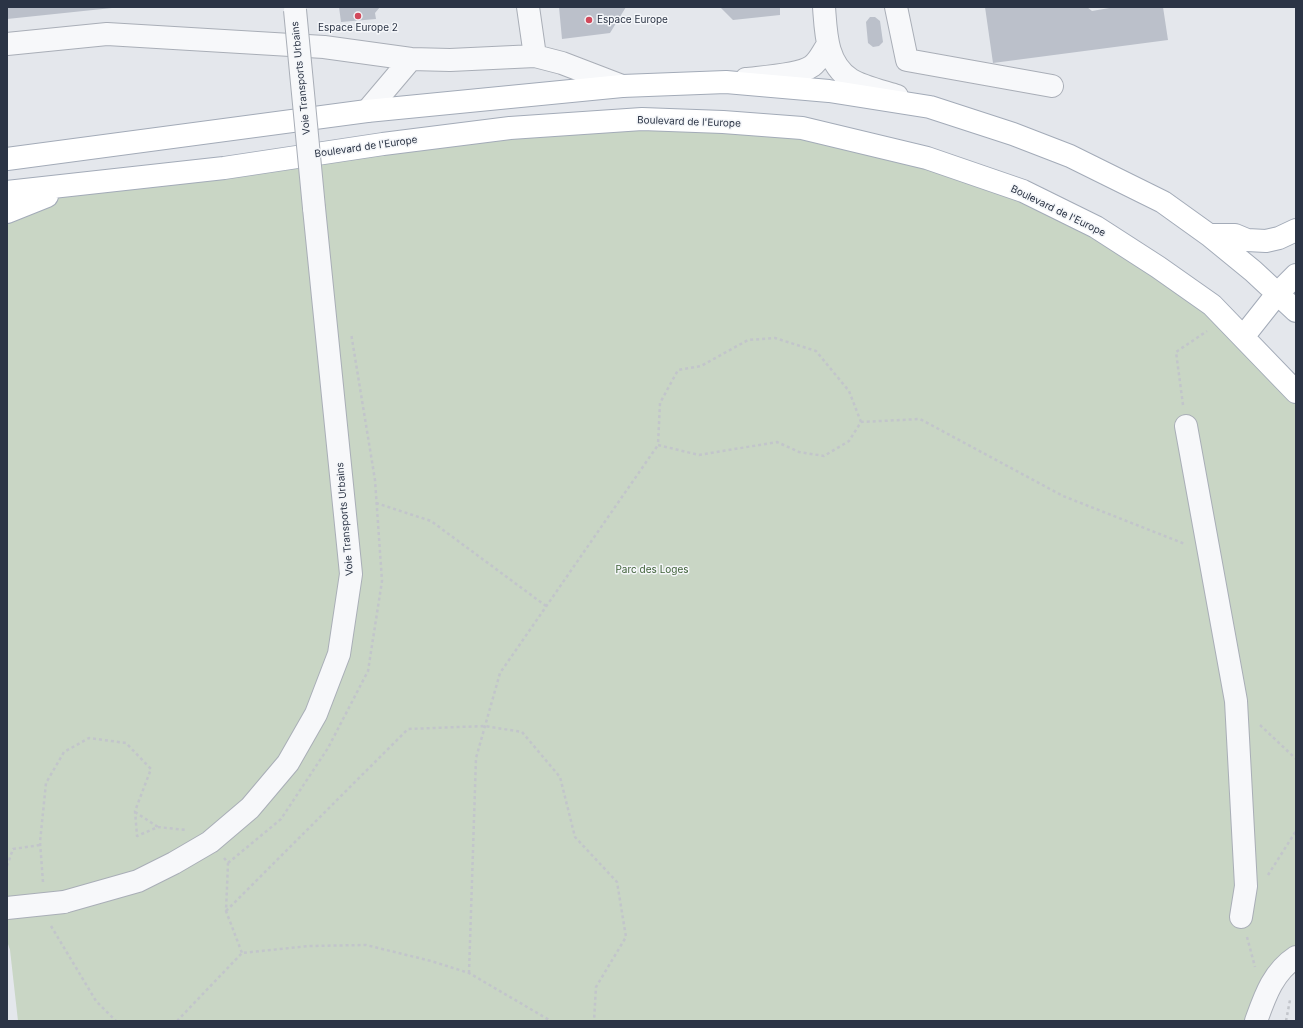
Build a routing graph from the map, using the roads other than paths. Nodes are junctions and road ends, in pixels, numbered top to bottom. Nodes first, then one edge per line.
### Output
1 (528, 7) edge
2 (824, 7) edge
3 (896, 7) edge
4 (294, 8) edge
5 (7, 44) edge
6 (826, 46) junction
7 (535, 56) junction
8 (411, 60) junction
9 (726, 82) junction
10 (622, 86) junction
11 (1052, 86) dead end
12 (930, 108) junction
13 (368, 111) junction
14 (7, 159) edge
15 (78, 185) junction
16 (7, 192) edge
17 (7, 212) edge
18 (1296, 230) edge
19 (1209, 235) junction
20 (1296, 275) edge
21 (1277, 294) junction
22 (1296, 311) edge
23 (1243, 337) junction
24 (1296, 392) edge
25 (1186, 426) road end
26 (7, 908) edge
27 (1241, 917) road end
28 (1296, 957) edge
29 (1256, 1021) edge

1 - 7 street
2 - 6 street
3 - 11 street
4 - 26 street, Voie Transports Urbains, bridge
5 - 8 street
6 - 9 street
6 - 12 street
7 - 8 street
7 - 10 street
8 - 13 street
9 - 10 main road
9 - 12 main road
10 - 13 main road
12 - 19 main road
13 - 14 main road
15 - 16 main road, Boulevard de l'Europe
15 - 17 main road
15 - 23 main road, Boulevard de l'Europe
18 - 19 main road
19 - 21 main road
20 - 21 main road
21 - 22 main road
21 - 23 main road
23 - 24 main road, Boulevard de l'Europe
25 - 27 street
28 - 29 street

